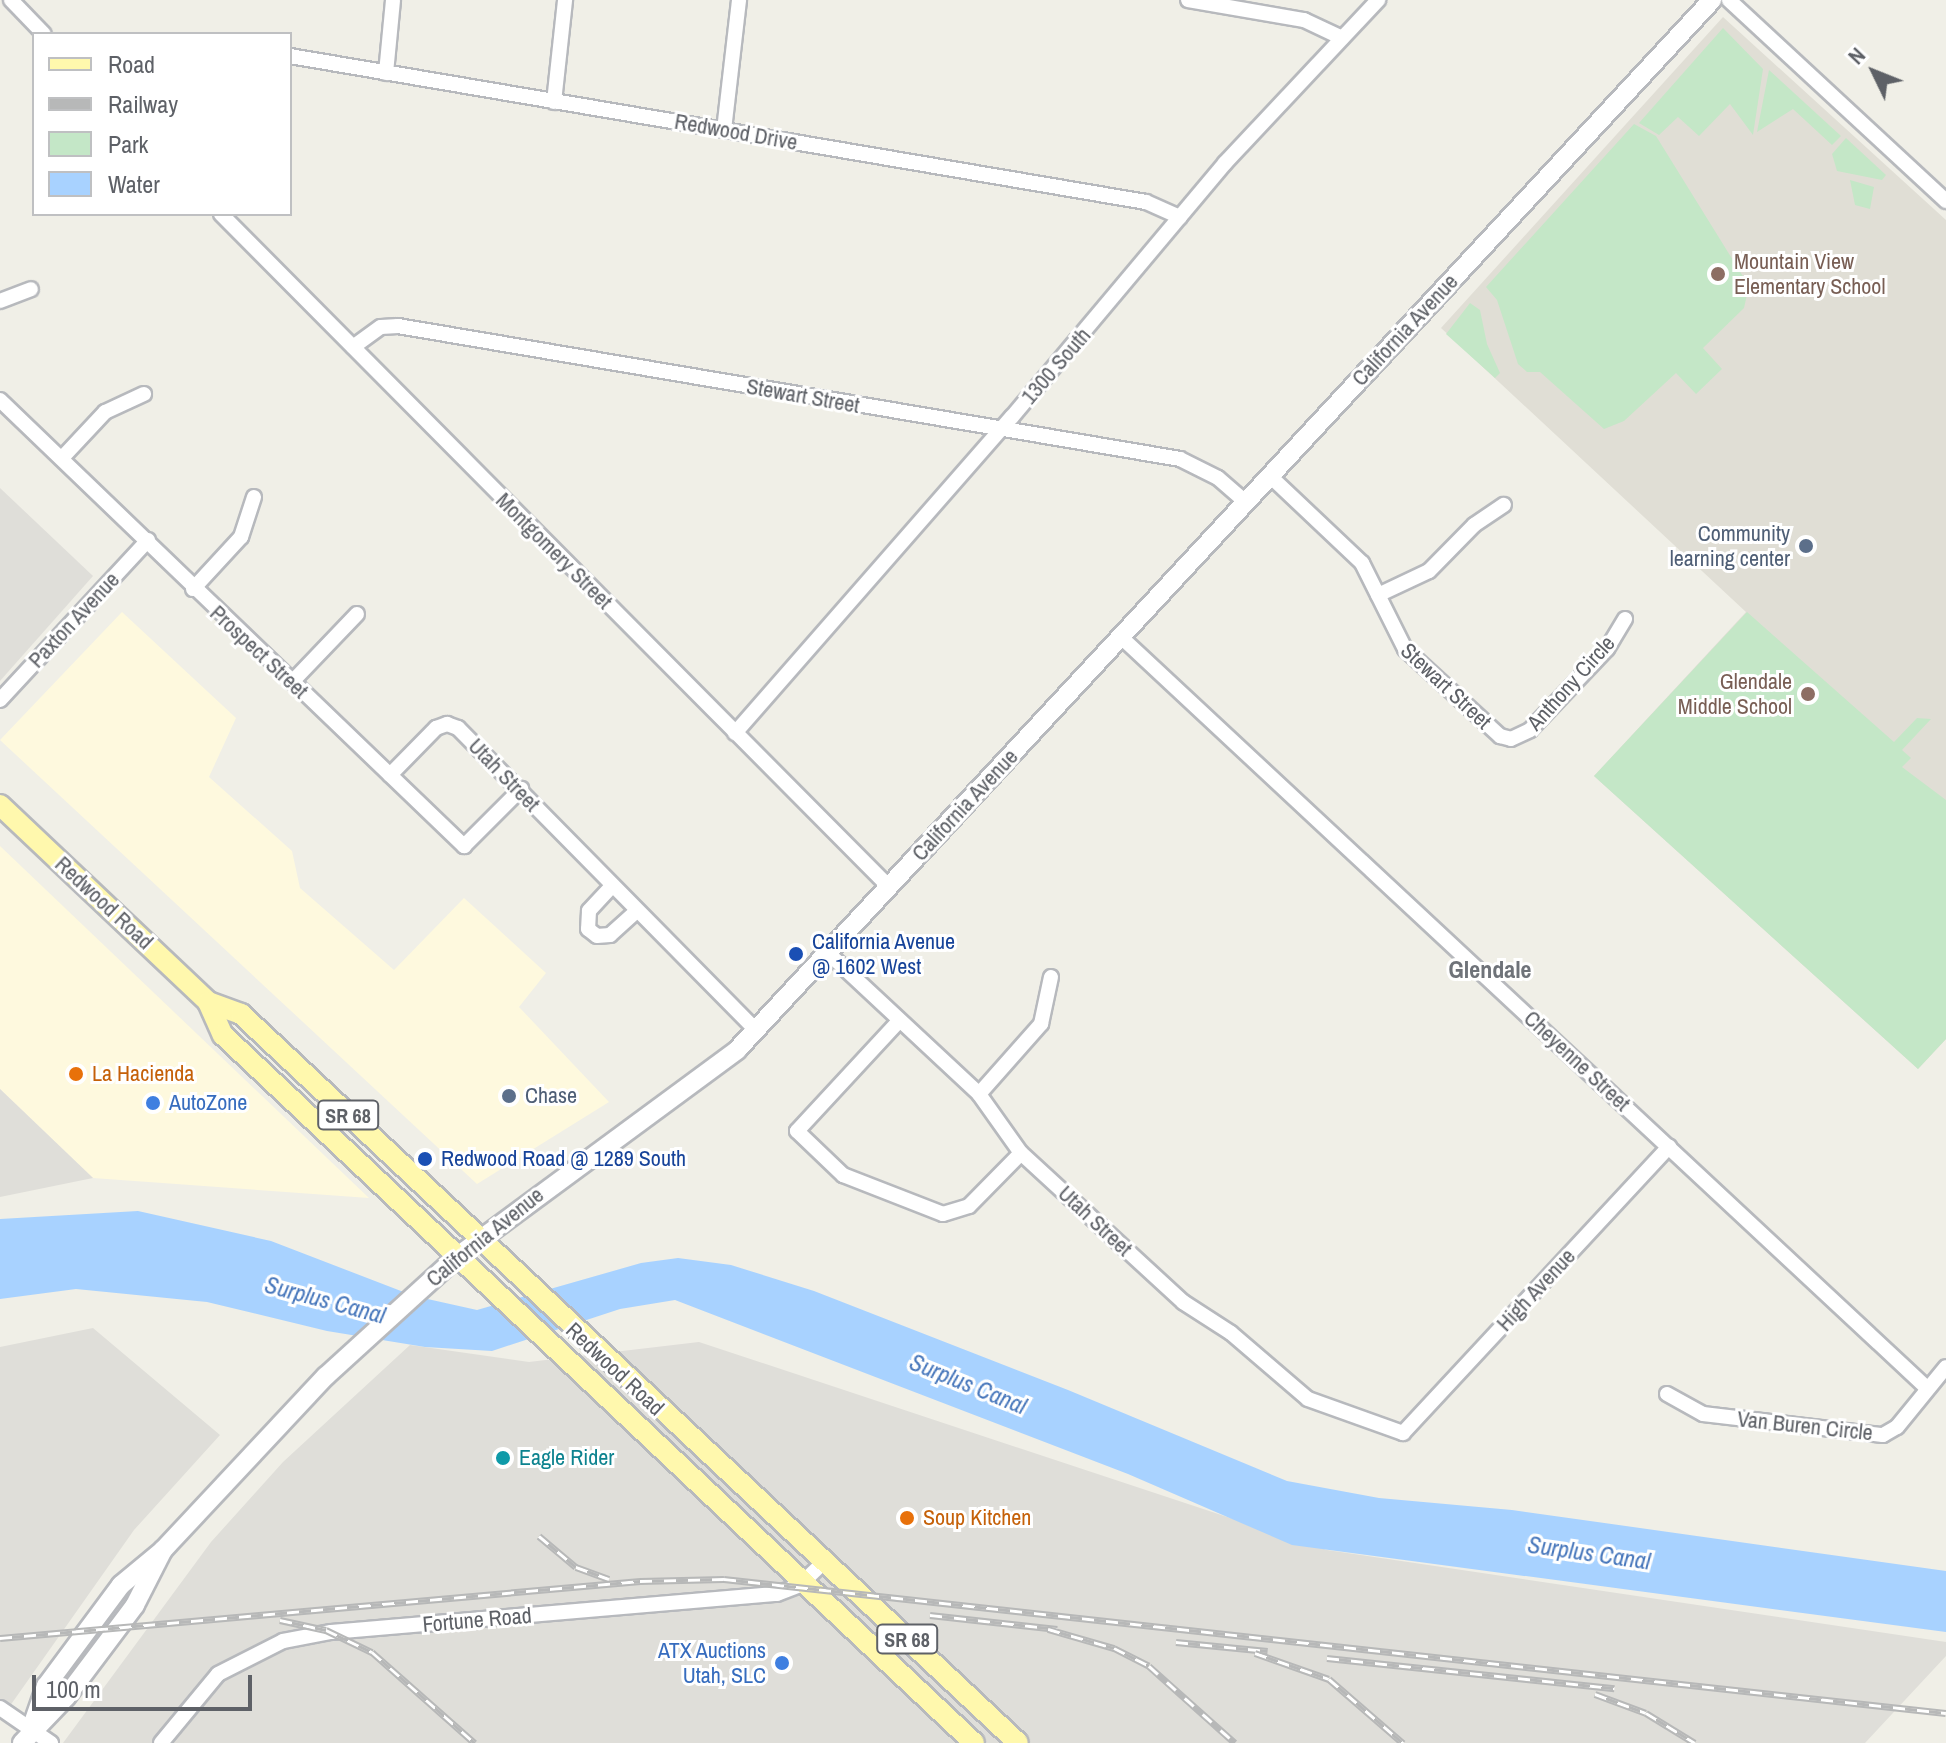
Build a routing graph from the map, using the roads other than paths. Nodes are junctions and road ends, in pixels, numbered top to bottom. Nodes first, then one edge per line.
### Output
1 (11, 0) edge
2 (393, 0) edge
3 (565, 0) edge
4 (739, 0) edge
5 (1188, 0) edge
6 (1378, 0) edge
7 (1712, 0) edge
8 (1729, 0) edge
9 (42, 32) edge
10 (1342, 38) junction
11 (292, 56) edge
12 (386, 73) junction
13 (554, 102) junction
14 (724, 130) junction
15 (1946, 201) edge
16 (223, 216) edge
17 (1180, 217) junction
18 (31, 289) dead end
19 (0, 301) edge
20 (353, 347) junction
21 (144, 394) dead end
22 (0, 400) edge
23 (1000, 430) junction
24 (62, 458) junction
25 (1270, 476) junction
26 (254, 497) dead end
27 (1246, 502) junction
28 (1504, 505) dead end
29 (148, 540) junction
30 (193, 589) junction
31 (1378, 595) junction
32 (357, 614) dead end
33 (1625, 619) dead end
34 (1121, 637) junction
35 (292, 682) junction
36 (0, 700) edge
37 (735, 733) junction
38 (1511, 739) joint
39 (390, 775) junction
40 (521, 789) junction
41 (0, 805) edge
42 (612, 886) junction
43 (889, 887) junction
44 (637, 911) junction
45 (828, 953) junction
46 (1051, 977) dead end
47 (208, 1002) junction
48 (899, 1021) junction
49 (756, 1030) junction
50 (979, 1094) junction
51 (1669, 1147) junction
52 (1021, 1153) junction
53 (480, 1239) junction
54 (458, 1256) junction
55 (1946, 1367) edge
56 (1927, 1388) junction
57 (1667, 1394) dead end
58 (1403, 1433) joint
59 (824, 1562) junction
60 (806, 1582) junction
61 (0, 1708) edge
62 (989, 1717) junction
63 (26, 1736) edge
64 (969, 1741) edge
65 (51, 1743) edge
66 (161, 1743) edge
67 (1018, 1743) edge

1 - 9 street
2 - 12 street
3 - 13 street
4 - 14 street
5 - 10 street
6 - 10 street, 1300 South
7 - 25 main road, California Avenue
8 - 15 street
10 - 17 street, 1300 South
11 - 12 street, Redwood Drive
12 - 13 street, Redwood Drive
13 - 14 street, Redwood Drive
14 - 17 street, Redwood Drive
16 - 20 street, Montgomery Street
17 - 23 street, 1300 South
18 - 19 street
20 - 23 street, Stewart Street
20 - 37 street, Montgomery Street
21 - 24 street
22 - 24 street, Prospect Street
23 - 27 street, Stewart Street
23 - 37 street, 1300 South
24 - 29 street, Prospect Street
25 - 27 main road, California Avenue
25 - 31 street, Stewart Street
26 - 30 street
27 - 34 main road, California Avenue
28 - 31 street
29 - 30 street, Prospect Street
29 - 36 street, Paxton Avenue
30 - 35 street, Prospect Street
31 - 38 street, Stewart Street
32 - 35 street
33 - 38 street, Anthony Circle
34 - 43 main road, California Avenue
34 - 51 street, Cheyenne Street
35 - 39 street, Prospect Street
37 - 43 street, Montgomery Street
39 - 40 street, Utah Street
39 - 40 street, Prospect Street
40 - 42 street, Utah Street
41 - 47 main road, Redwood Road / SR 68
42 - 44 street, Utah Street
42 - 44 street
43 - 45 main road, California Avenue
44 - 49 street, Utah Street
45 - 48 street, Utah Street
45 - 49 main road, California Avenue
46 - 50 street
47 - 53 main road, Redwood Road / SR 68
47 - 54 main road, Redwood Road / SR 68
48 - 50 street, Utah Street
48 - 52 street
49 - 53 main road, California Avenue
50 - 52 street, Utah Street
51 - 56 street, Cheyenne Street
51 - 58 street, High Avenue
52 - 58 street, Utah Street
53 - 54 main road, California Avenue
53 - 59 main road, Redwood Road / SR 68
54 - 60 main road, Redwood Road / SR 68
54 - 63 main road, California Avenue
55 - 56 street, Van Buren Circle
56 - 57 street, Van Buren Circle
59 - 60 street, Fortune Road
59 - 62 main road, Redwood Road / SR 68
60 - 64 main road, Redwood Road / SR 68
60 - 66 street, Fortune Road
61 - 63 street
62 - 64 street
62 - 67 main road, Redwood Road / SR 68
63 - 65 street

